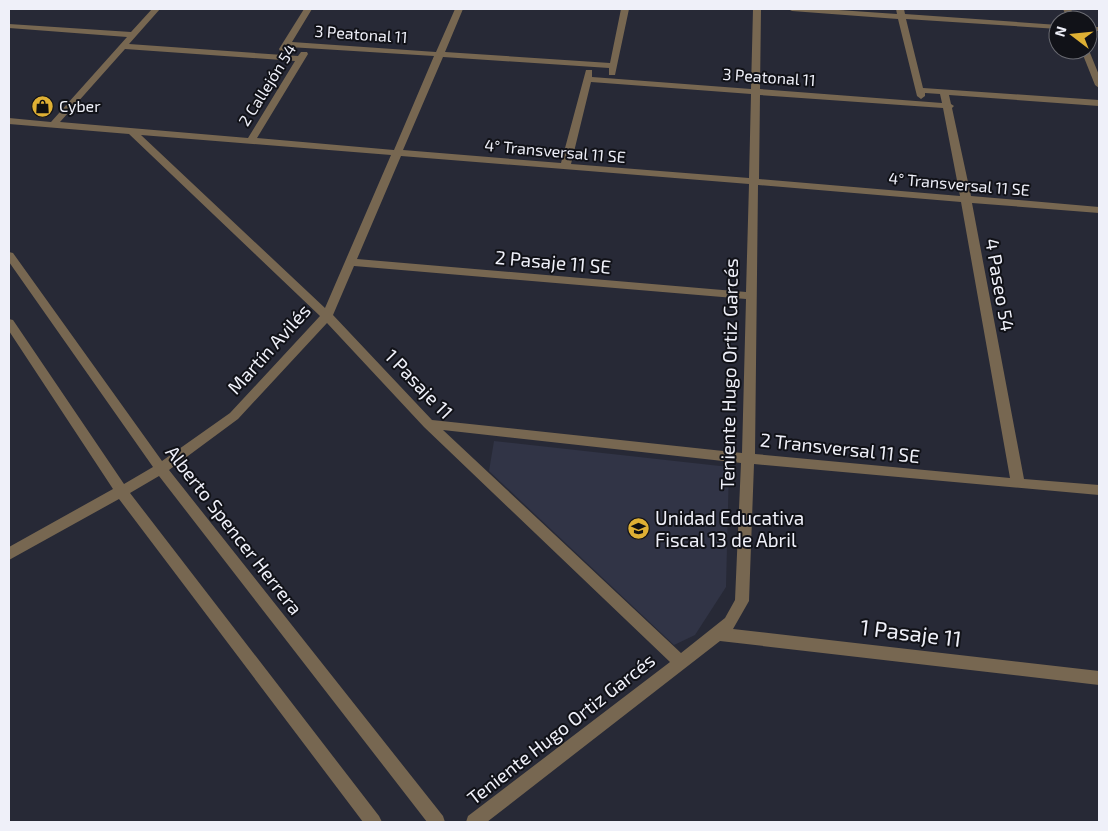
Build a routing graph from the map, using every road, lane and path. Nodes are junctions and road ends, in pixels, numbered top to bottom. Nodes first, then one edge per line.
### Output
1 (156, 9) edge
2 (308, 9) edge
3 (459, 9) edge
4 (625, 9) edge
5 (757, 9) edge
6 (792, 9) edge
7 (900, 12) edge
8 (9, 26) edge
9 (1048, 26) edge
10 (133, 35) junction
11 (286, 44) junction
12 (122, 46) junction
13 (310, 46) junction
14 (440, 54) junction
15 (278, 57) junction
16 (301, 59) junction
17 (1089, 60) edge
18 (591, 64) junction
19 (614, 66) junction
20 (587, 79) junction
21 (610, 81) junction
22 (1099, 85) edge
23 (920, 90) junction
24 (756, 91) junction
25 (944, 92) junction
26 (1099, 103) edge
27 (922, 104) junction
28 (949, 106) junction
29 (9, 121) edge
30 (53, 125) junction
31 (132, 131) junction
32 (251, 141) junction
33 (398, 153) junction
34 (565, 166) junction
35 (754, 182) junction
36 (966, 199) junction
37 (1099, 210) edge
38 (9, 255) edge
39 (351, 262) junction
40 (752, 296) junction
41 (327, 316) junction
42 (9, 323) edge
43 (428, 424) junction
44 (748, 458) junction
45 (161, 469) junction
46 (1018, 484) junction
47 (1099, 490) edge
48 (122, 492) junction
49 (9, 554) edge
50 (718, 634) junction
51 (680, 662) junction
52 (1099, 678) edge
53 (373, 822) edge
54 (437, 822) edge
55 (474, 822) edge

1 - 10 street
2 - 11 street, 2 Callejón 54
3 - 14 street, Martín Avilés
4 - 19 street
5 - 24 street, Teniente Hugo Ortiz Garcés
6 - 7 street
7 - 9 street
7 - 23 street
8 - 10 street
10 - 12 street
11 - 13 street, 3 Peatonal 11
11 - 15 street, 2 Callejón 54
12 - 15 street, 3 Peatonal 11
12 - 30 street
13 - 14 street, 3 Peatonal 11
13 - 16 street, 2 Callejón 54
14 - 18 street, 3 Peatonal 11
14 - 33 street, Martín Avilés
15 - 16 street, 3 Peatonal 11
16 - 32 street, 2 Callejón 54
17 - 22 street
18 - 19 street, 3 Peatonal 11
18 - 20 street
19 - 21 street
20 - 21 street, 3 Peatonal 11
20 - 34 street
21 - 24 street, 3 Peatonal 11
23 - 25 street
23 - 27 street
24 - 27 street, 3 Peatonal 11
24 - 35 street, Teniente Hugo Ortiz Garcés
25 - 26 street
25 - 28 street, 4 Paseo 54
27 - 28 street, 3 Peatonal 11
28 - 36 street, 4 Paseo 54
29 - 30 street, 4° Transversal 11 SE
30 - 31 street, 4° Transversal 11 SE
31 - 32 street, 4° Transversal 11 SE
31 - 41 street, 1 Pasaje 11
32 - 33 street, 4° Transversal 11 SE
33 - 34 street, 4° Transversal 11 SE
33 - 39 street, Martín Avilés
34 - 35 street, 4° Transversal 11 SE
35 - 36 street, 4° Transversal 11 SE
35 - 40 street, Teniente Hugo Ortiz Garcés
36 - 37 street, 4° Transversal 11 SE
36 - 46 street, 4 Paseo 54
38 - 45 street, Alberto Spencer Herrera
39 - 40 street, 2 Pasaje 11 SE
39 - 41 street, Martín Avilés
40 - 44 street, Teniente Hugo Ortiz Garcés
41 - 43 street, 1 Pasaje 11
41 - 45 street, Martín Avilés
42 - 48 street
43 - 44 street, 2 Transversal 11 SE
43 - 51 street, 1 Pasaje 11
44 - 46 street, 2 Transversal 11 SE
44 - 50 street, Teniente Hugo Ortiz Garcés
45 - 48 street, Martín Avilés
45 - 54 street, Alberto Spencer Herrera
46 - 47 street, 2 Transversal 11 SE
48 - 49 street, Martín Avilés
48 - 53 street
50 - 51 street, Teniente Hugo Ortiz Garcés
50 - 52 street, 1 Pasaje 11
51 - 55 street, Teniente Hugo Ortiz Garcés

